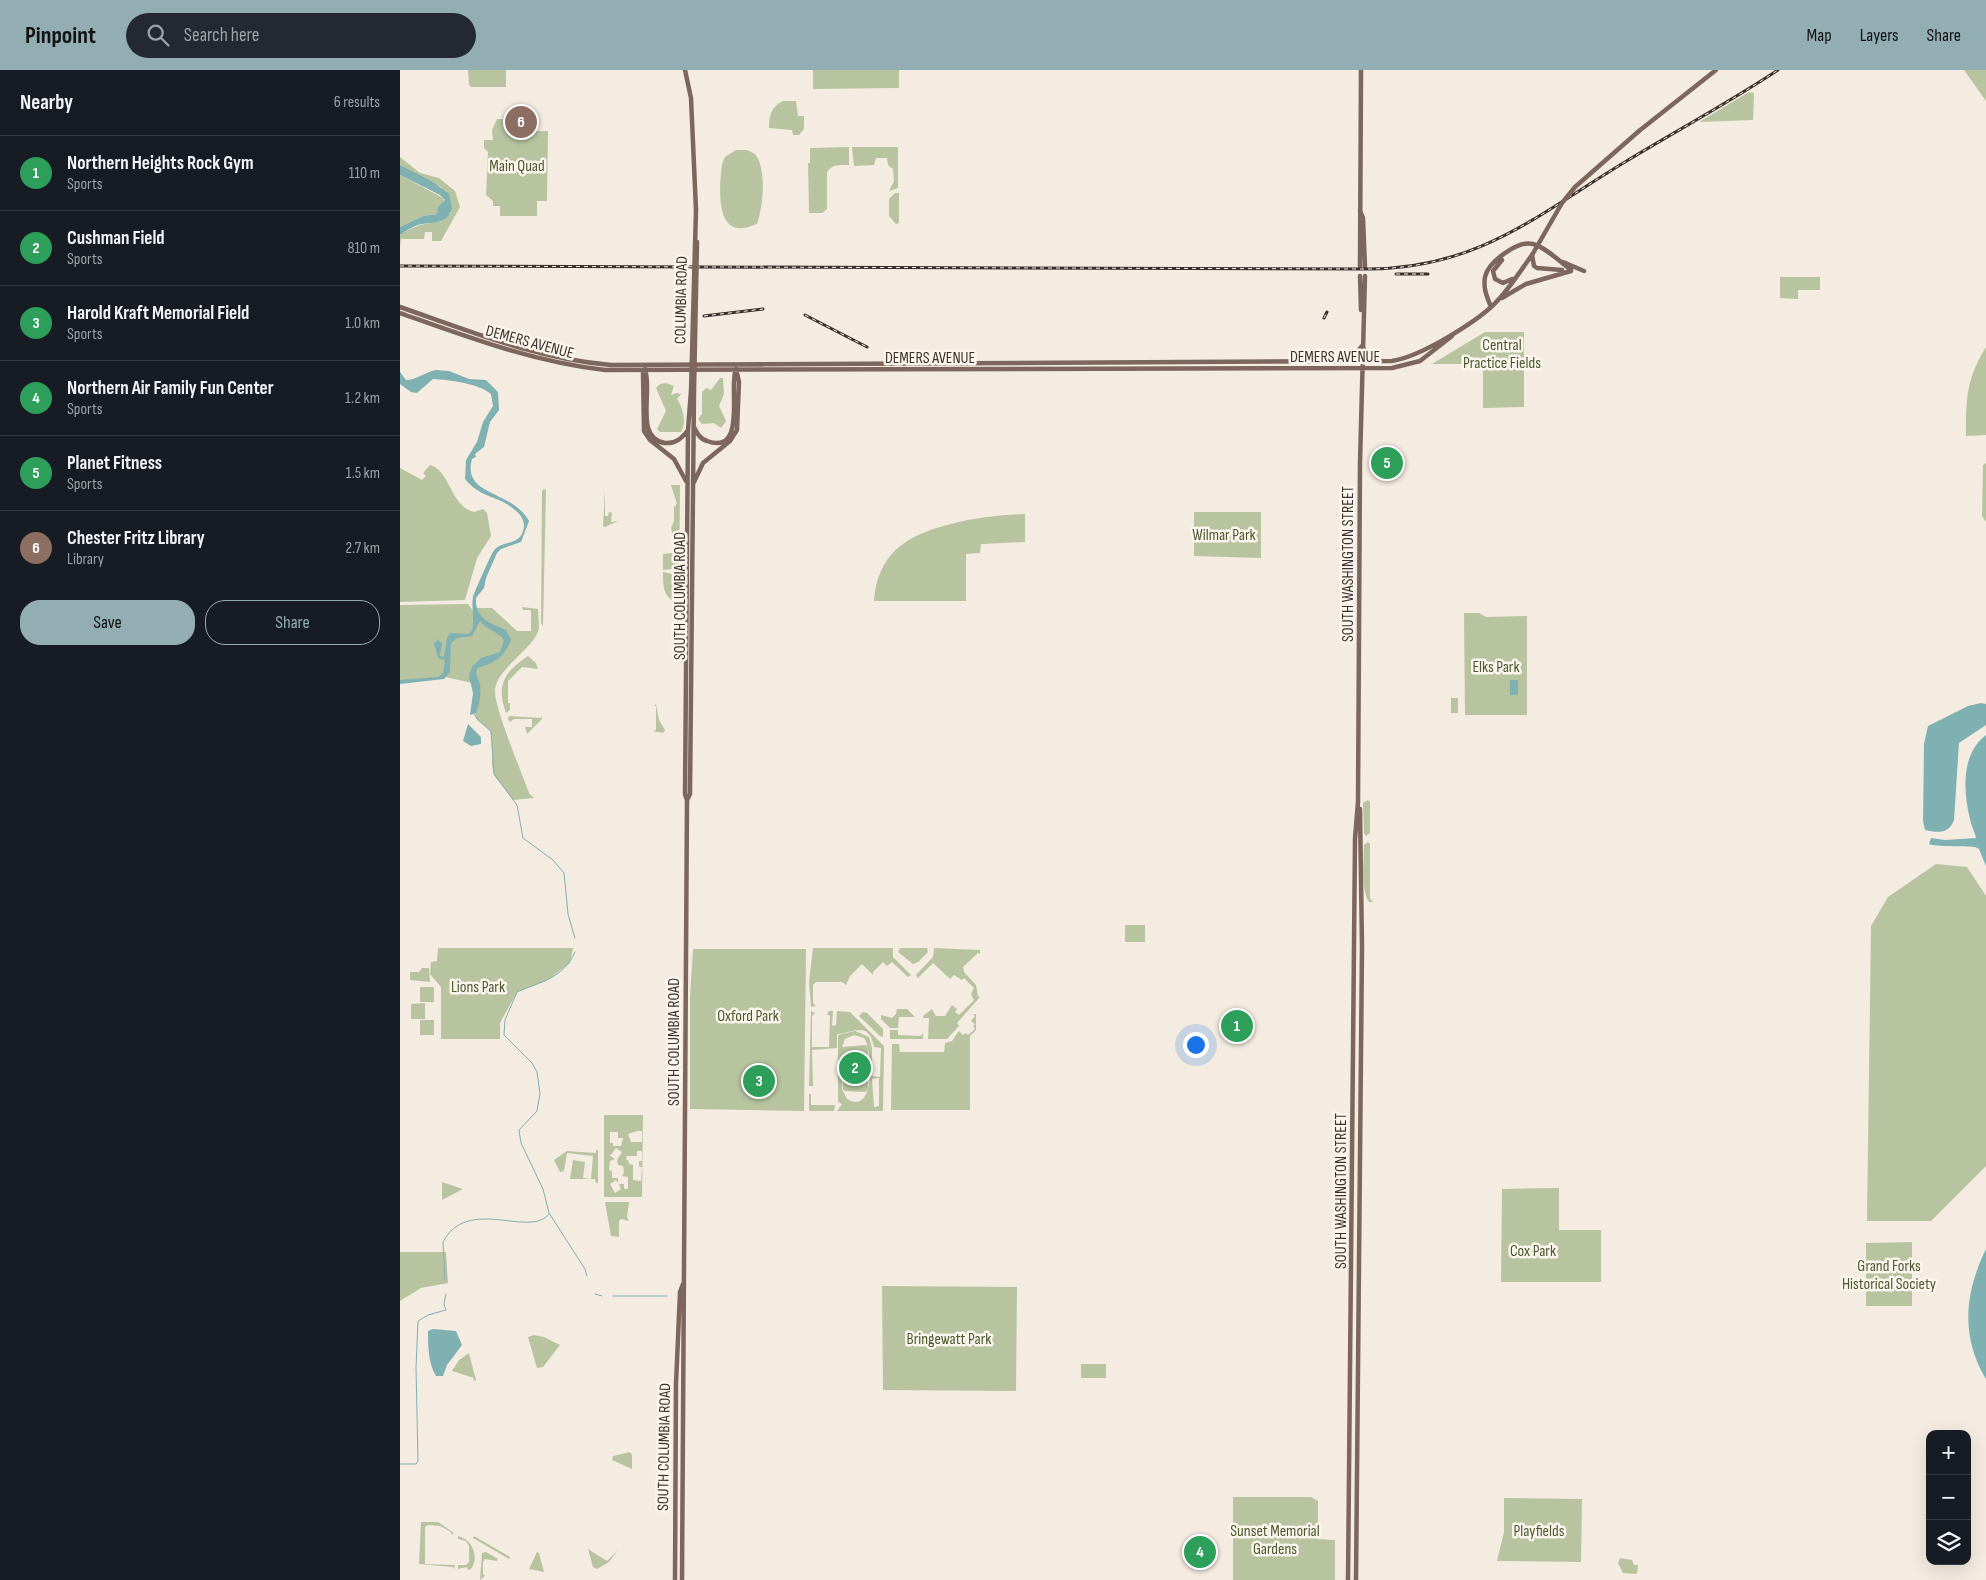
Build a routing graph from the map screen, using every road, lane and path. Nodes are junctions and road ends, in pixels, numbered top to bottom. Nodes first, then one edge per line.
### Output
1 (685, 70) edge
2 (1361, 70) edge
3 (1716, 70) edge
4 (1510, 251) junction
5 (1532, 255) junction
6 (1553, 256) junction
7 (1363, 267) dead end
8 (1571, 270) junction
9 (1584, 271) dead end
10 (1517, 275) junction
11 (1363, 276) dead end
12 (1499, 300) junction
13 (400, 307) edge
14 (1491, 307) junction
15 (400, 313) edge
16 (1456, 332) junction
17 (1362, 345) junction
18 (1426, 349) junction
19 (1430, 356) junction
20 (1264, 361) junction
21 (1347, 361) junction
22 (1362, 361) junction
23 (1379, 361) junction
24 (645, 367) junction
25 (736, 367) junction
26 (1264, 368) junction
27 (1346, 368) junction
28 (1362, 368) junction
29 (1374, 368) junction
30 (633, 370) junction
31 (659, 370) junction
32 (724, 370) junction
33 (749, 370) junction
34 (1361, 381) junction
35 (645, 382) junction
36 (737, 383) junction
37 (693, 391) junction
38 (693, 426) junction
39 (688, 430) junction
40 (690, 489) junction
41 (687, 514) junction
42 (692, 526) junction
43 (687, 794) junction
44 (1358, 802) junction
45 (683, 1284) junction
46 (676, 1384) junction
47 (683, 1384) junction
48 (675, 1495) junction
49 (682, 1495) junction
50 (1349, 1534) junction
51 (1356, 1534) junction
52 (675, 1580) edge
53 (682, 1580) edge
54 (1348, 1580) edge
55 (1356, 1580) edge

1 - 37 main road, COLUMBIA ROAD, bridge
2 - 7 main road
3 - 5 main road, DEMERS AVENUE, bridge
4 - 6 main road
4 - 10 main road
4 - 14 main road
5 - 8 main road
5 - 10 main road, DEMERS AVENUE
6 - 8 main road
6 - 9 main road
8 - 12 main road
10 - 12 main road, DEMERS AVENUE
11 - 17 main road, SOUTH WASHINGTON STREET
12 - 14 main road, DEMERS AVENUE
13 - 24 main road, DEMERS AVENUE
14 - 16 main road, DEMERS AVENUE
15 - 30 main road, DEMERS AVENUE
16 - 18 main road, DEMERS AVENUE
16 - 19 main road, DEMERS AVENUE
17 - 21 main road
17 - 22 main road, SOUTH WASHINGTON STREET
17 - 23 main road
18 - 19 main road
18 - 23 main road, DEMERS AVENUE
19 - 29 main road, DEMERS AVENUE
20 - 21 main road, DEMERS AVENUE
20 - 25 main road, DEMERS AVENUE
20 - 26 main road
21 - 22 main road, DEMERS AVENUE
22 - 23 main road, DEMERS AVENUE
22 - 28 main road, SOUTH WASHINGTON STREET
24 - 25 main road, DEMERS AVENUE
24 - 30 main road, DEMERS AVENUE
24 - 31 main road, DEMERS AVENUE
24 - 35 main road
25 - 32 main road, DEMERS AVENUE
25 - 33 main road, DEMERS AVENUE
25 - 36 main road
26 - 27 main road, DEMERS AVENUE
26 - 33 main road, DEMERS AVENUE
27 - 28 main road, DEMERS AVENUE
27 - 34 main road
28 - 29 main road, DEMERS AVENUE
28 - 34 main road, SOUTH WASHINGTON STREET
29 - 34 main road
30 - 35 main road
31 - 32 main road, DEMERS AVENUE
31 - 35 main road
32 - 36 main road
33 - 36 main road
34 - 44 main road, SOUTH WASHINGTON STREET
35 - 39 main road
35 - 40 main road
36 - 38 main road
36 - 40 main road
37 - 38 main road, SOUTH COLUMBIA ROAD
37 - 39 main road, SOUTH COLUMBIA ROAD
38 - 40 main road, SOUTH COLUMBIA ROAD
39 - 40 main road, SOUTH COLUMBIA ROAD
40 - 41 main road, SOUTH COLUMBIA ROAD
40 - 42 main road, SOUTH COLUMBIA ROAD
41 - 42 main road
41 - 43 main road, SOUTH COLUMBIA ROAD
42 - 43 main road, SOUTH COLUMBIA ROAD
43 - 45 main road, SOUTH COLUMBIA ROAD
44 - 50 main road, SOUTH WASHINGTON STREET
44 - 51 main road, SOUTH WASHINGTON STREET
45 - 46 main road, SOUTH COLUMBIA ROAD
45 - 47 main road, SOUTH COLUMBIA ROAD
46 - 47 main road
46 - 48 main road, SOUTH COLUMBIA ROAD
47 - 49 main road, SOUTH COLUMBIA ROAD
48 - 49 main road
48 - 52 main road, SOUTH COLUMBIA ROAD
49 - 53 main road, SOUTH COLUMBIA ROAD
50 - 51 main road
50 - 54 main road, SOUTH WASHINGTON STREET
51 - 55 main road, SOUTH WASHINGTON STREET

